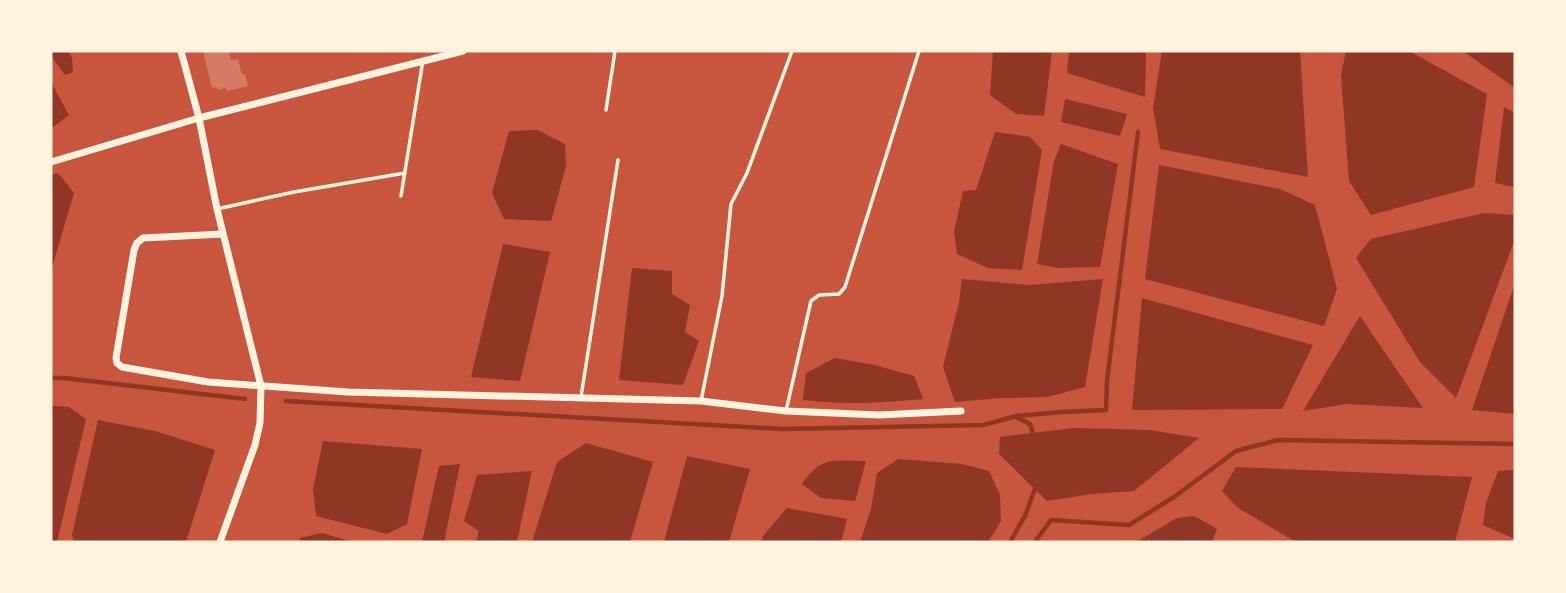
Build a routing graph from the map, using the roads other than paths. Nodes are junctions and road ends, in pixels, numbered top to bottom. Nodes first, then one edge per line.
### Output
1 (181, 51) edge
2 (463, 51) edge
3 (615, 51) edge
4 (793, 51) edge
5 (919, 51) edge
6 (423, 60) junction
7 (606, 110) dead end
8 (199, 118) junction
9 (618, 160) dead end
10 (51, 162) edge
11 (405, 173) junction
12 (401, 197) dead end
13 (217, 209) junction
14 (223, 234) junction
15 (261, 386) junction
16 (581, 399) junction
17 (701, 401) junction
18 (786, 411) junction
19 (961, 411) dead end
20 (220, 542) edge

1 - 8 street
2 - 6 street
3 - 7 lane
4 - 17 lane
5 - 18 lane
6 - 8 street
6 - 11 lane
8 - 10 street
8 - 13 street
9 - 16 lane
11 - 12 lane
11 - 13 lane
13 - 14 street
14 - 15 street
14 - 15 street
15 - 16 street
15 - 20 street
16 - 17 street
17 - 18 street
18 - 19 street

